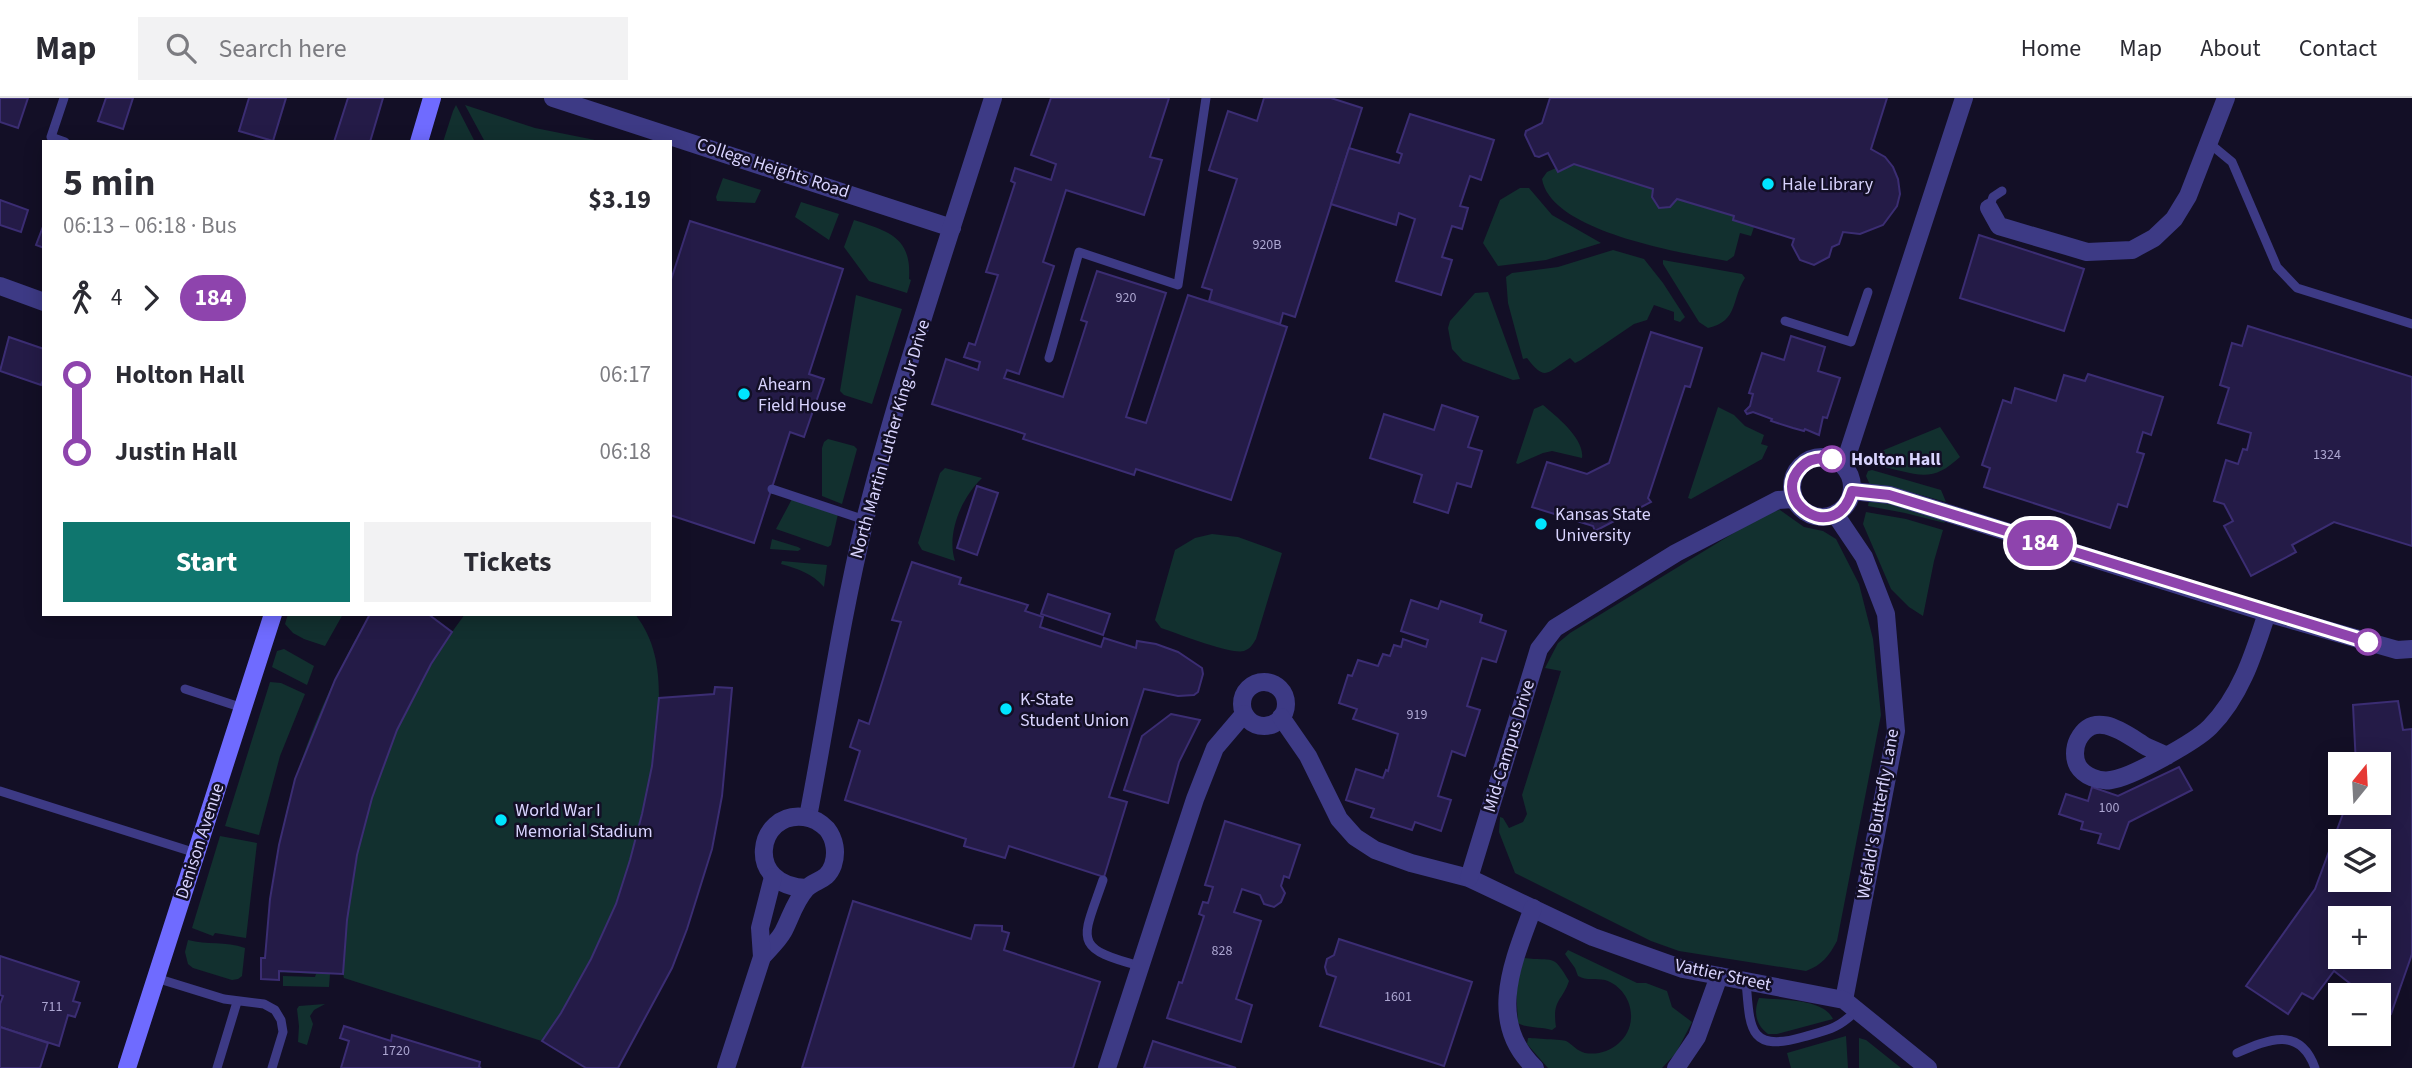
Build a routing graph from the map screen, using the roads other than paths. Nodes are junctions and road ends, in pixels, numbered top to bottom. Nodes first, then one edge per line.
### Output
1 (64, 98) edge
2 (432, 98) edge
3 (553, 98) edge
4 (993, 98) edge
5 (1206, 98) edge
6 (1964, 98) edge
7 (2226, 98) edge
8 (595, 104) edge
9 (59, 140) edge
10 (420, 140) edge
11 (2209, 143) junction
12 (2002, 191) dead end
13 (1989, 208) joint
14 (953, 228) junction
15 (0, 286) edge
16 (1868, 292) dead end
17 (42, 301) edge
18 (1785, 321) dead end
19 (2412, 324) edge
20 (1049, 358) dead end
21 (1840, 463) junction
22 (772, 489) dead end
23 (1852, 491) junction
24 (1794, 499) junction
25 (1835, 514) junction
26 (865, 520) junction
27 (2267, 612) junction
28 (272, 616) edge
29 (2412, 649) edge
30 (185, 689) dead end
31 (243, 708) junction
32 (1244, 714) junction
33 (1281, 717) junction
34 (2167, 756) junction
35 (0, 791) edge
36 (808, 817) junction
37 (196, 853) junction
38 (773, 877) junction
39 (1469, 878) junction
40 (1102, 880) dead end
41 (799, 888) junction
42 (1533, 908) junction
43 (762, 957) junction
44 (1140, 966) junction
45 (1719, 976) junction
46 (156, 978) junction
47 (1746, 981) junction
48 (237, 1002) junction
49 (1850, 1005) junction
50 (2237, 1053) dead end
51 (127, 1068) edge
52 (217, 1068) edge
53 (272, 1068) edge
54 (726, 1068) edge
55 (1107, 1068) edge
56 (1535, 1068) edge
57 (1676, 1068) edge
58 (1928, 1068) edge
59 (2315, 1068) edge

1 - 9 lane
2 - 10 street
3 - 8 street, College Heights Road
4 - 14 street, North Martin Luther King Jr Drive
5 - 20 lane
6 - 21 street
7 - 11 street
8 - 14 street, College Heights Road
11 - 13 street
11 - 19 lane
12 - 13 lane
14 - 26 street, North Martin Luther King Jr Drive
15 - 17 street
16 - 18 lane
21 - 23 street
21 - 24 street
22 - 26 lane
23 - 25 street
23 - 27 street
24 - 25 street
24 - 39 street, Mid-Campus Drive
25 - 49 street, Wefald's Butterfly Lane
26 - 36 street, North Martin Luther King Jr Drive
27 - 29 street
27 - 34 street
28 - 31 street, Denison Avenue
30 - 31 lane
31 - 37 street, Denison Avenue
32 - 33 street
32 - 33 street
32 - 44 street
33 - 39 street
34 - 34 street
35 - 37 lane
36 - 38 street
36 - 41 street
37 - 46 street, Denison Avenue
38 - 41 street
38 - 43 street
39 - 42 street, Vattier Street
40 - 44 lane
41 - 43 street
42 - 45 street, Vattier Street
42 - 56 street
43 - 54 street
44 - 55 street
45 - 47 street, Vattier Street
45 - 57 street
46 - 48 lane
46 - 51 street, Denison Avenue
47 - 49 street, Vattier Street
47 - 49 lane
48 - 52 lane
48 - 53 lane
49 - 58 street, Vattier Street
50 - 59 lane

